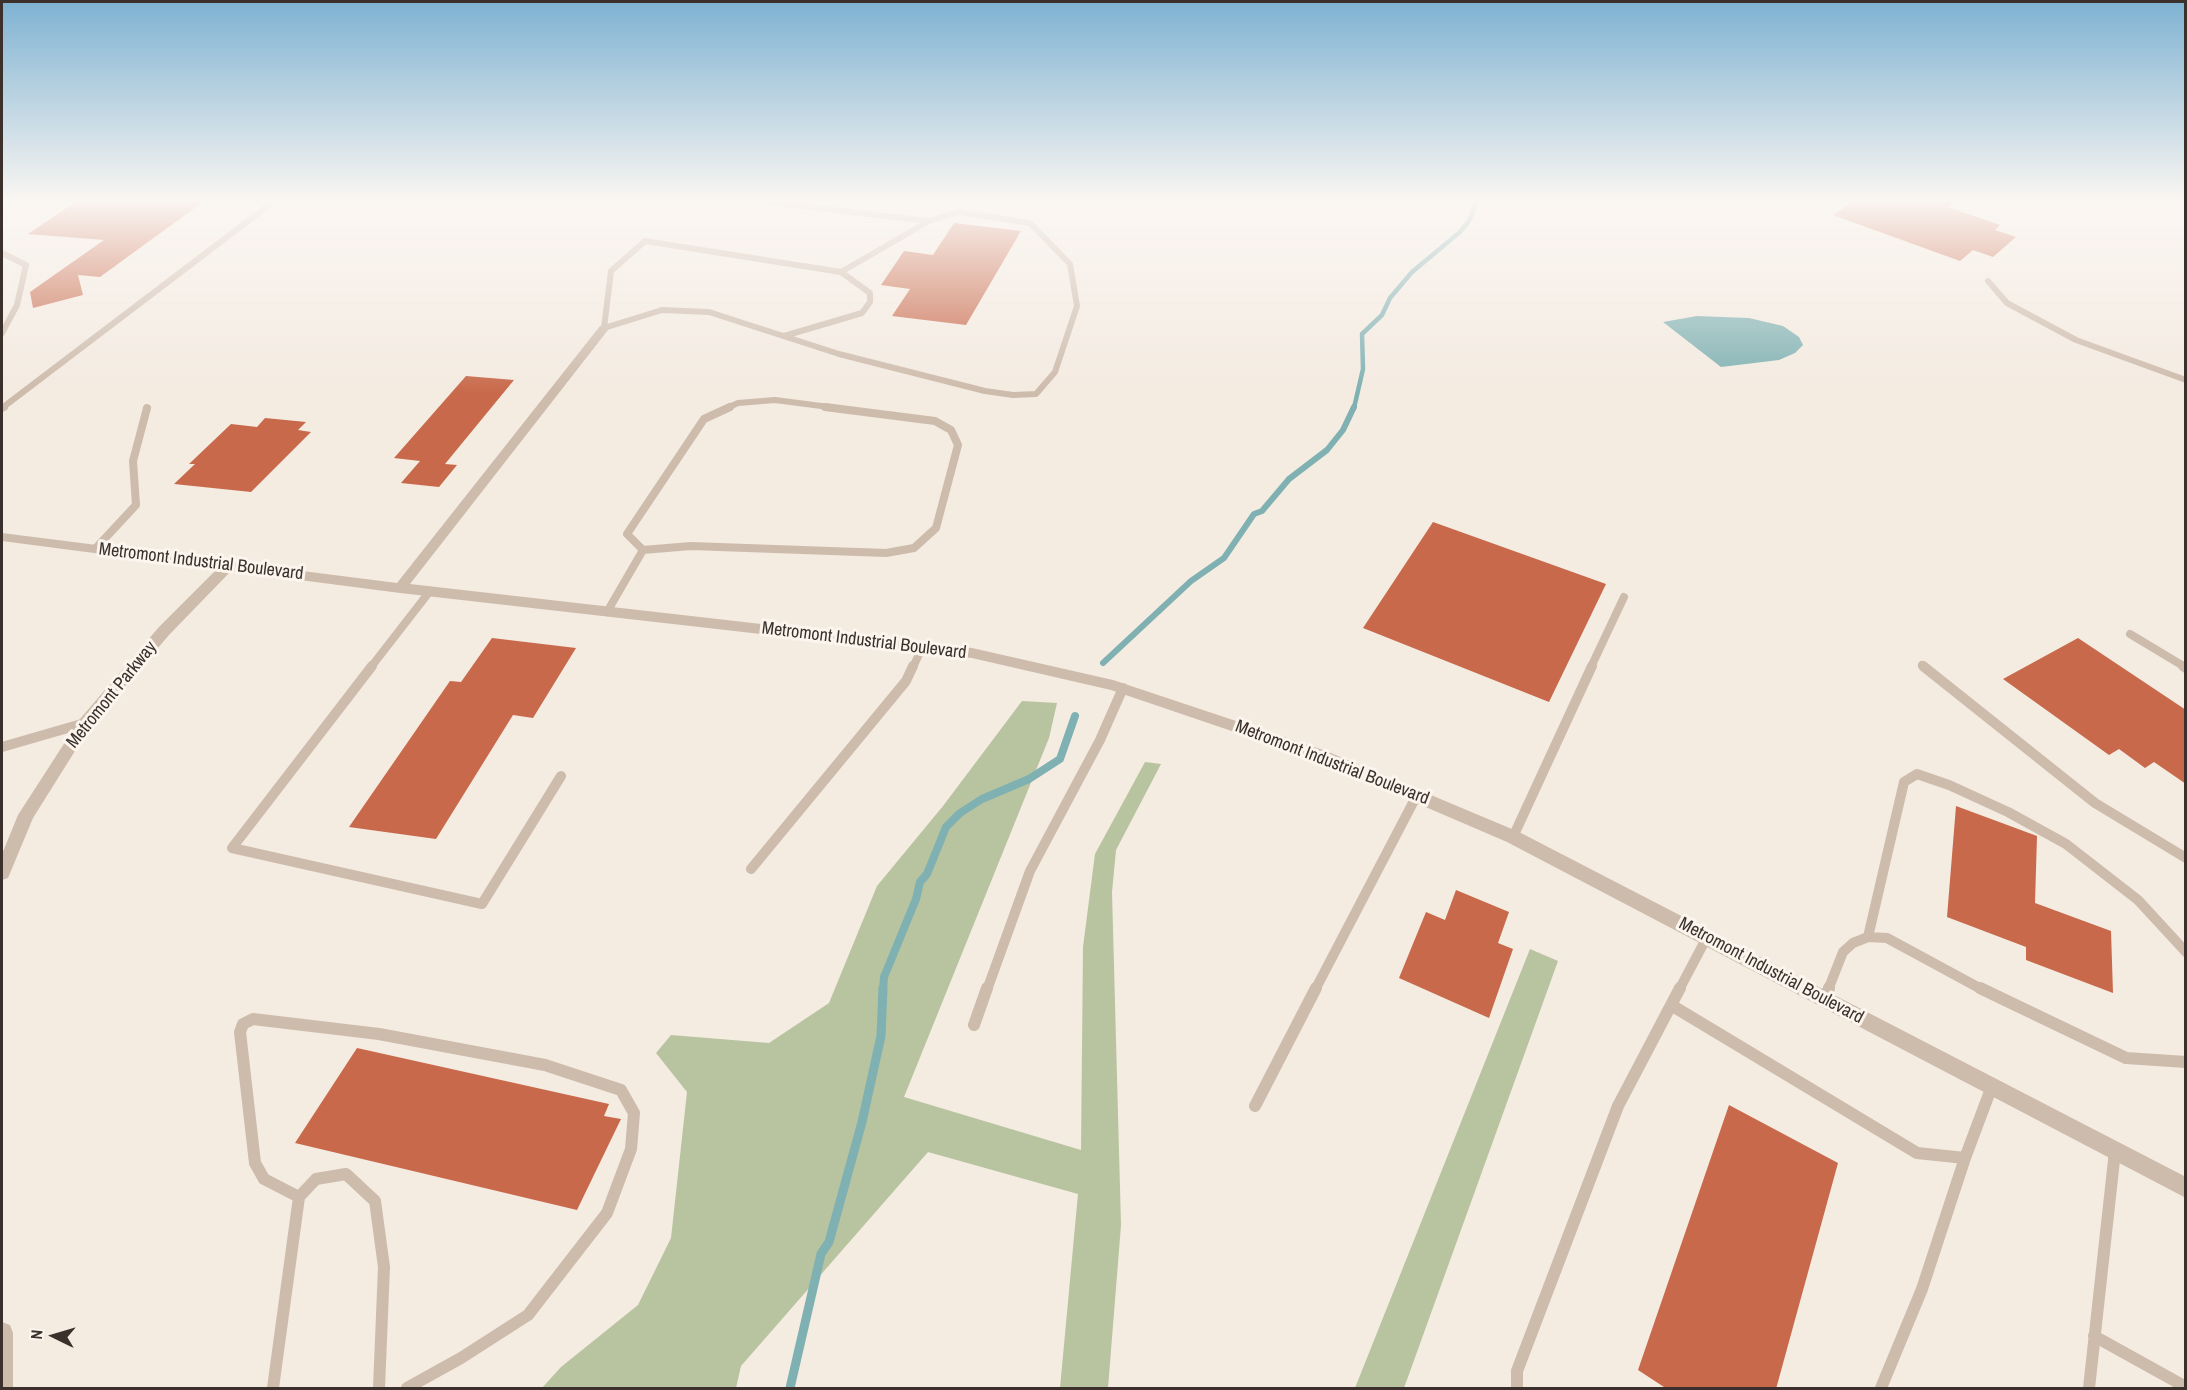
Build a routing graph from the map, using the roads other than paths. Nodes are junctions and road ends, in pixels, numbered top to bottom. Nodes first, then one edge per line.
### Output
1 (24, 264) edge
2 (192, 264) edge
3 (619, 264) edge
4 (790, 264) edge
5 (855, 264) edge
6 (1070, 264) edge
7 (841, 272) junction
8 (1988, 281) dead end
9 (604, 328) junction
10 (2, 333) edge
11 (784, 336) junction
12 (2186, 380) edge
13 (2, 408) edge
14 (147, 408) dead end
15 (2, 537) edge
16 (96, 548) junction
17 (643, 550) junction
18 (229, 565) junction
19 (400, 588) junction
20 (430, 591) junction
21 (1624, 597) dead end
22 (607, 612) junction
23 (2130, 634) dead end
24 (923, 646) junction
25 (1922, 665) dead end
26 (2186, 668) edge
27 (1123, 688) junction
28 (85, 723) junction
29 (2, 747) edge
30 (561, 776) dead end
31 (1417, 795) junction
32 (1513, 837) junction
33 (2186, 858) edge
34 (751, 868) dead end
35 (2, 873) edge
36 (1707, 937) junction
37 (1868, 937) junction
38 (2186, 952) edge
39 (1825, 999) junction
40 (1671, 1005) junction
41 (974, 1025) dead end
42 (2186, 1062) edge
43 (1992, 1086) junction
44 (1255, 1106) dead end
45 (2115, 1151) junction
46 (1965, 1158) junction
47 (2186, 1188) edge
48 (299, 1197) junction
49 (2094, 1336) junction
50 (2, 1342) edge
51 (2186, 1388) edge
52 (2, 1389) edge
53 (273, 1389) edge
54 (379, 1389) edge
55 (407, 1389) edge
56 (1517, 1389) edge
57 (1881, 1389) edge
58 (2089, 1389) edge

1 - 10 lane
2 - 13 lane
3 - 9 lane
4 - 7 lane
5 - 7 lane
6 - 11 lane
7 - 11 lane
8 - 12 lane
9 - 11 lane
9 - 19 street
14 - 16 lane
15 - 16 street, Metromont Industrial Boulevard
16 - 18 street, Metromont Industrial Boulevard
17 - 17 lane
17 - 22 lane
18 - 19 street, Metromont Industrial Boulevard
18 - 28 street, Metromont Parkway
19 - 20 street, Metromont Industrial Boulevard
20 - 22 street, Metromont Industrial Boulevard
20 - 30 lane
21 - 32 lane
22 - 24 street, Metromont Industrial Boulevard
23 - 26 lane
24 - 27 street, Metromont Industrial Boulevard
24 - 34 lane
25 - 33 lane
27 - 31 street, Metromont Industrial Boulevard
27 - 41 lane
28 - 29 lane
28 - 35 street, Metromont Parkway
31 - 32 street, Metromont Industrial Boulevard
31 - 44 lane
32 - 36 street, Metromont Industrial Boulevard
36 - 39 street, Metromont Industrial Boulevard
36 - 40 lane
37 - 38 lane
37 - 39 lane
37 - 42 lane
39 - 43 street, Metromont Industrial Boulevard
40 - 46 lane
40 - 56 lane
43 - 45 street, Metromont Industrial Boulevard
43 - 46 lane
45 - 47 street, Metromont Industrial Boulevard
45 - 49 lane
46 - 57 lane
48 - 53 lane
48 - 54 lane
48 - 55 lane
49 - 51 lane
49 - 58 lane
50 - 52 street

